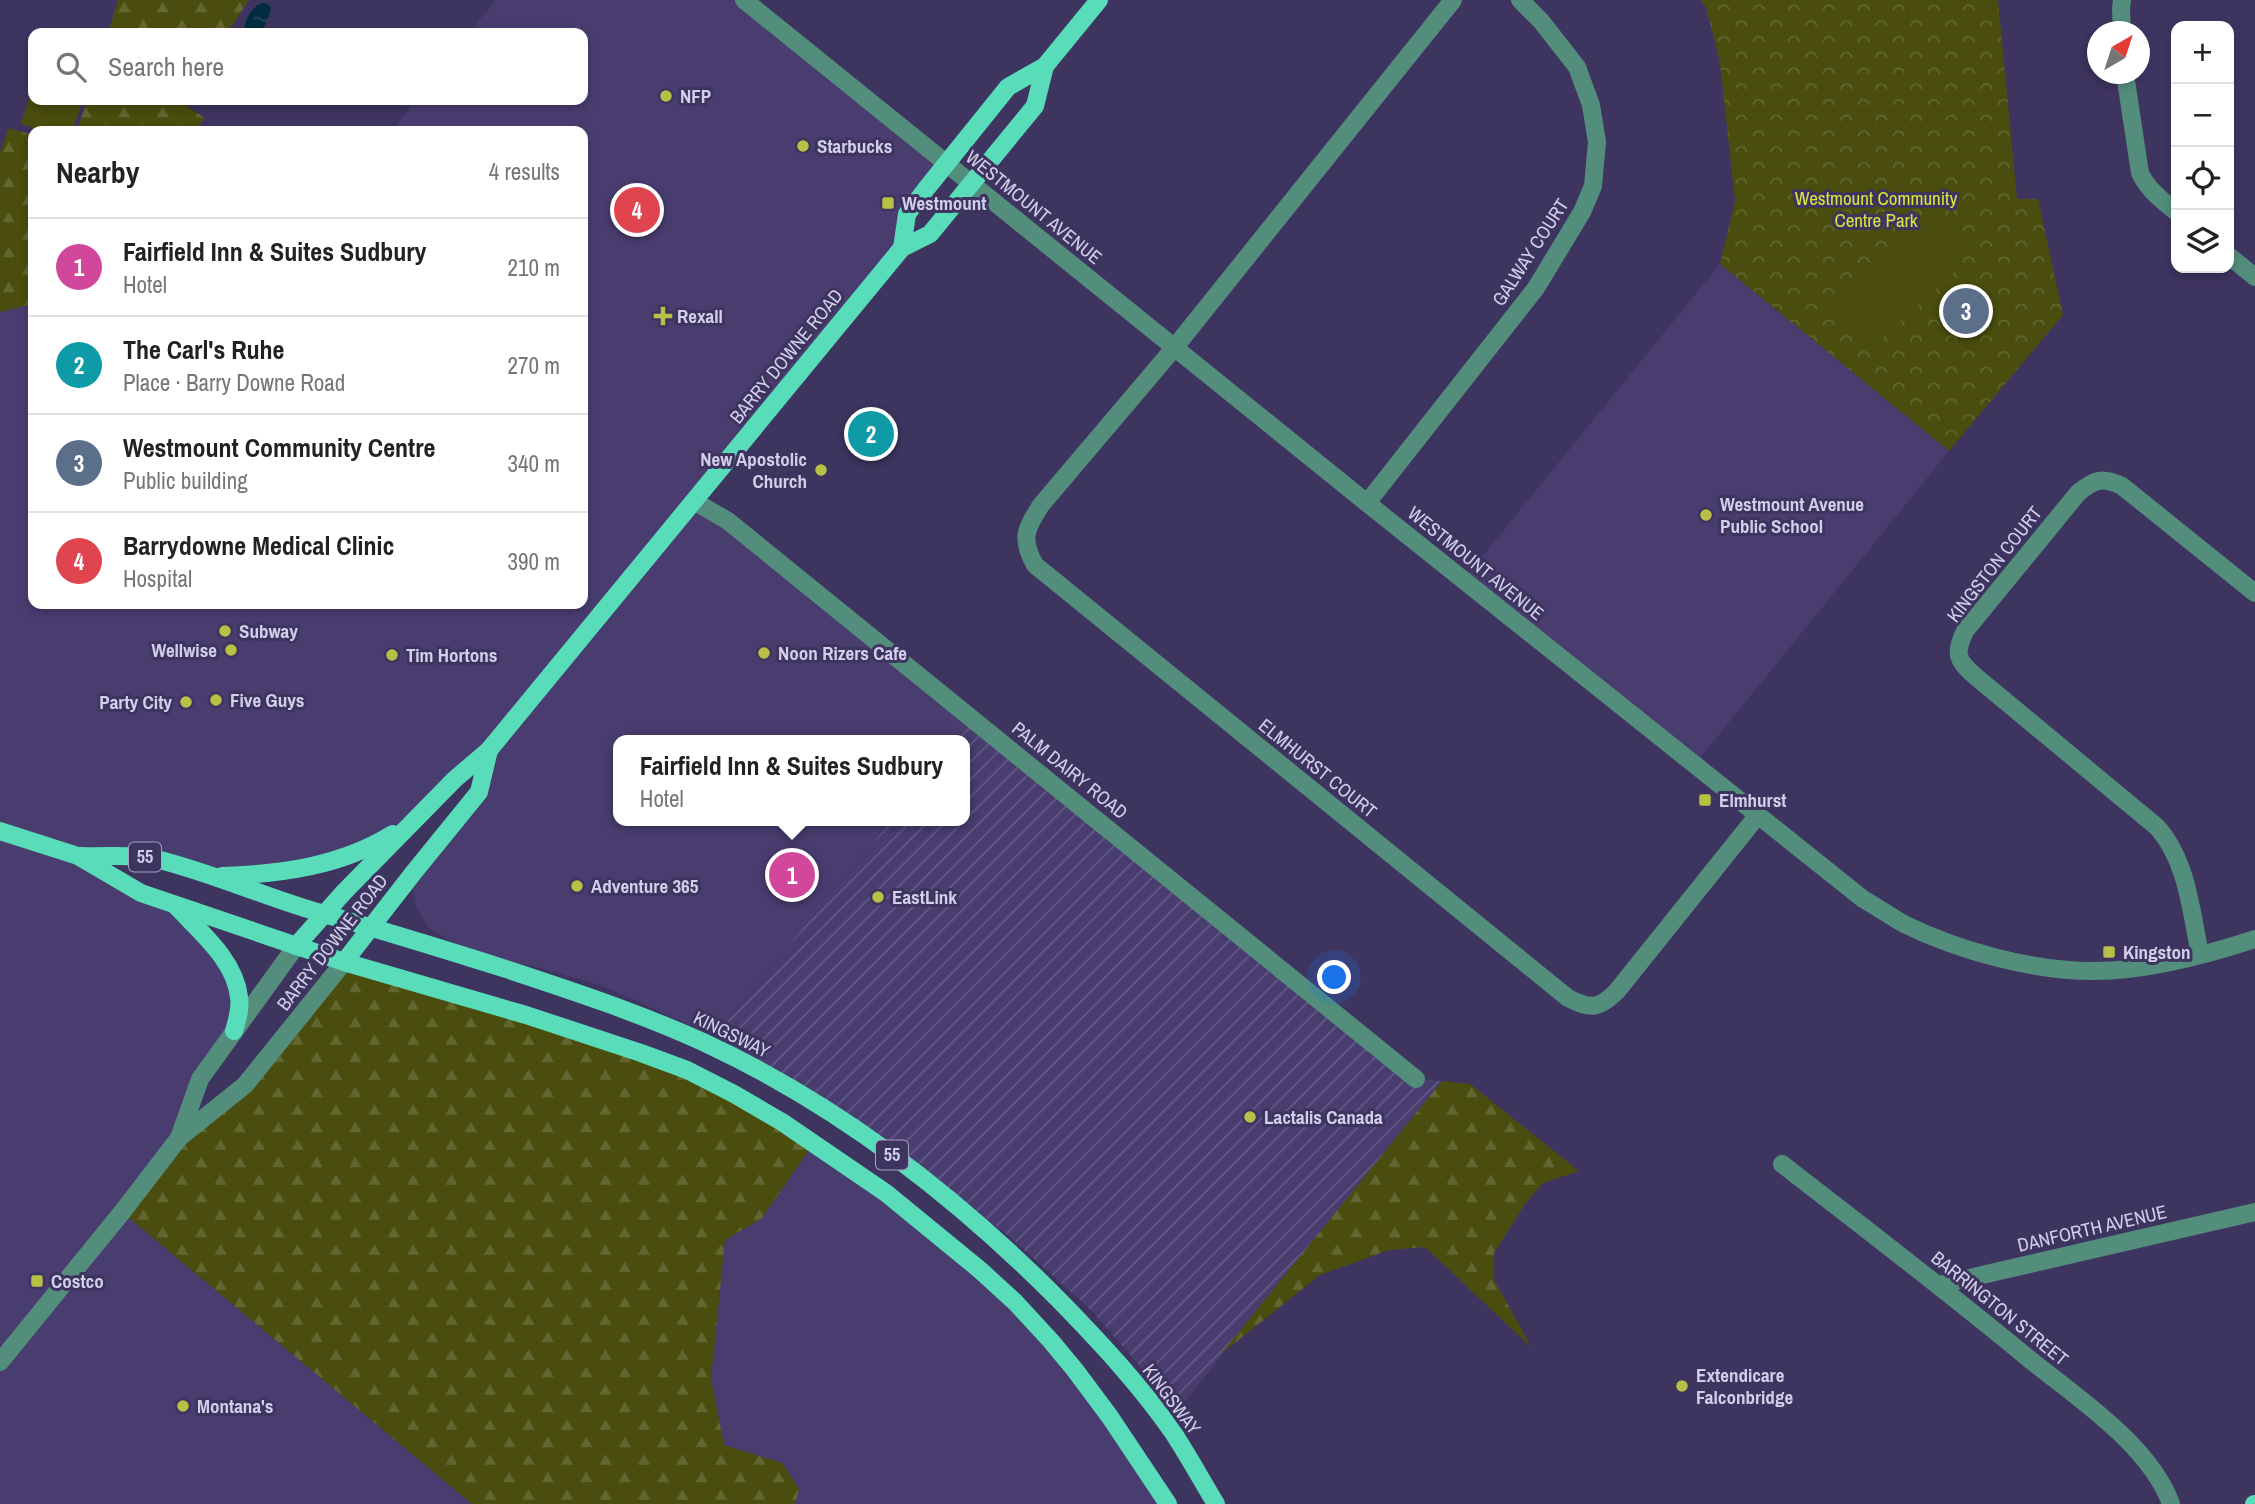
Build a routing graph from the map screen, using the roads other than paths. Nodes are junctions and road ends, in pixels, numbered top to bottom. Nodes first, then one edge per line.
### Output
1 (744, 0) edge
2 (1099, 0) edge
3 (1453, 0) edge
4 (1521, 0) edge
5 (2122, 0) edge
6 (2121, 21) edge
7 (1045, 66) junction
8 (2127, 84) edge
9 (947, 163) junction
10 (972, 183) junction
11 (2174, 210) edge
12 (902, 248) junction
13 (2234, 260) edge
14 (2255, 277) edge
15 (1175, 347) junction
16 (694, 501) junction
17 (1367, 503) junction
18 (2255, 593) edge
19 (489, 750) junction
20 (1758, 815) junction
21 (414, 822) junction
22 (0, 831) edge
23 (78, 856) junction
24 (208, 876) junction
25 (174, 904) junction
26 (324, 914) junction
27 (372, 926) junction
28 (2255, 939) edge
29 (296, 946) junction
30 (2200, 954) junction
31 (344, 962) junction
32 (234, 1031) junction
33 (1416, 1079) dead end
34 (179, 1138) junction
35 (1782, 1164) dead end
36 (2255, 1212) edge
37 (1939, 1285) junction
38 (0, 1362) edge
39 (1215, 1501) edge
40 (1168, 1504) edge
41 (2171, 1504) edge

1 - 9 street, WESTMOUNT AVENUE
2 - 7 main road, BARRY DOWNE ROAD
3 - 15 street
4 - 17 street, GALWAY COURT
5 - 6 street
7 - 9 main road, BARRY DOWNE ROAD
7 - 10 main road, BARRY DOWNE ROAD
8 - 11 street
9 - 10 street, WESTMOUNT AVENUE
9 - 12 main road, BARRY DOWNE ROAD
10 - 12 main road, BARRY DOWNE ROAD
10 - 15 street, WESTMOUNT AVENUE
12 - 16 main road, BARRY DOWNE ROAD
13 - 14 street
15 - 17 street, WESTMOUNT AVENUE
15 - 20 street, ELMHURST COURT
16 - 19 main road, BARRY DOWNE ROAD
16 - 33 street, PALM DAIRY ROAD
17 - 20 street, WESTMOUNT AVENUE
18 - 30 street, KINGSTON COURT
19 - 21 main road, BARRY DOWNE ROAD
19 - 27 main road, BARRY DOWNE ROAD
20 - 30 street, WESTMOUNT AVENUE
21 - 24 main road
21 - 26 main road, BARRY DOWNE ROAD
22 - 23 main road, KINGSWAY / 55
23 - 24 main road, KINGSWAY / 55
23 - 25 main road, KINGSWAY / 55
24 - 26 main road, KINGSWAY / 55
25 - 29 main road, KINGSWAY / 55
25 - 32 main road
26 - 27 main road, KINGSWAY / 55
26 - 29 main road, BARRY DOWNE ROAD
27 - 31 main road, BARRY DOWNE ROAD
27 - 39 main road, KINGSWAY / 55
28 - 30 street, WESTMOUNT AVENUE
29 - 31 main road, KINGSWAY / 55
29 - 32 street, BARRY DOWNE ROAD
31 - 34 street, BARRY DOWNE ROAD
31 - 40 main road, KINGSWAY / 55
32 - 34 street, BARRY DOWNE ROAD
34 - 38 street, BARRY DOWNE ROAD
35 - 37 street, BARRINGTON STREET
36 - 37 street, DANFORTH AVENUE
37 - 41 street, BARRINGTON STREET

